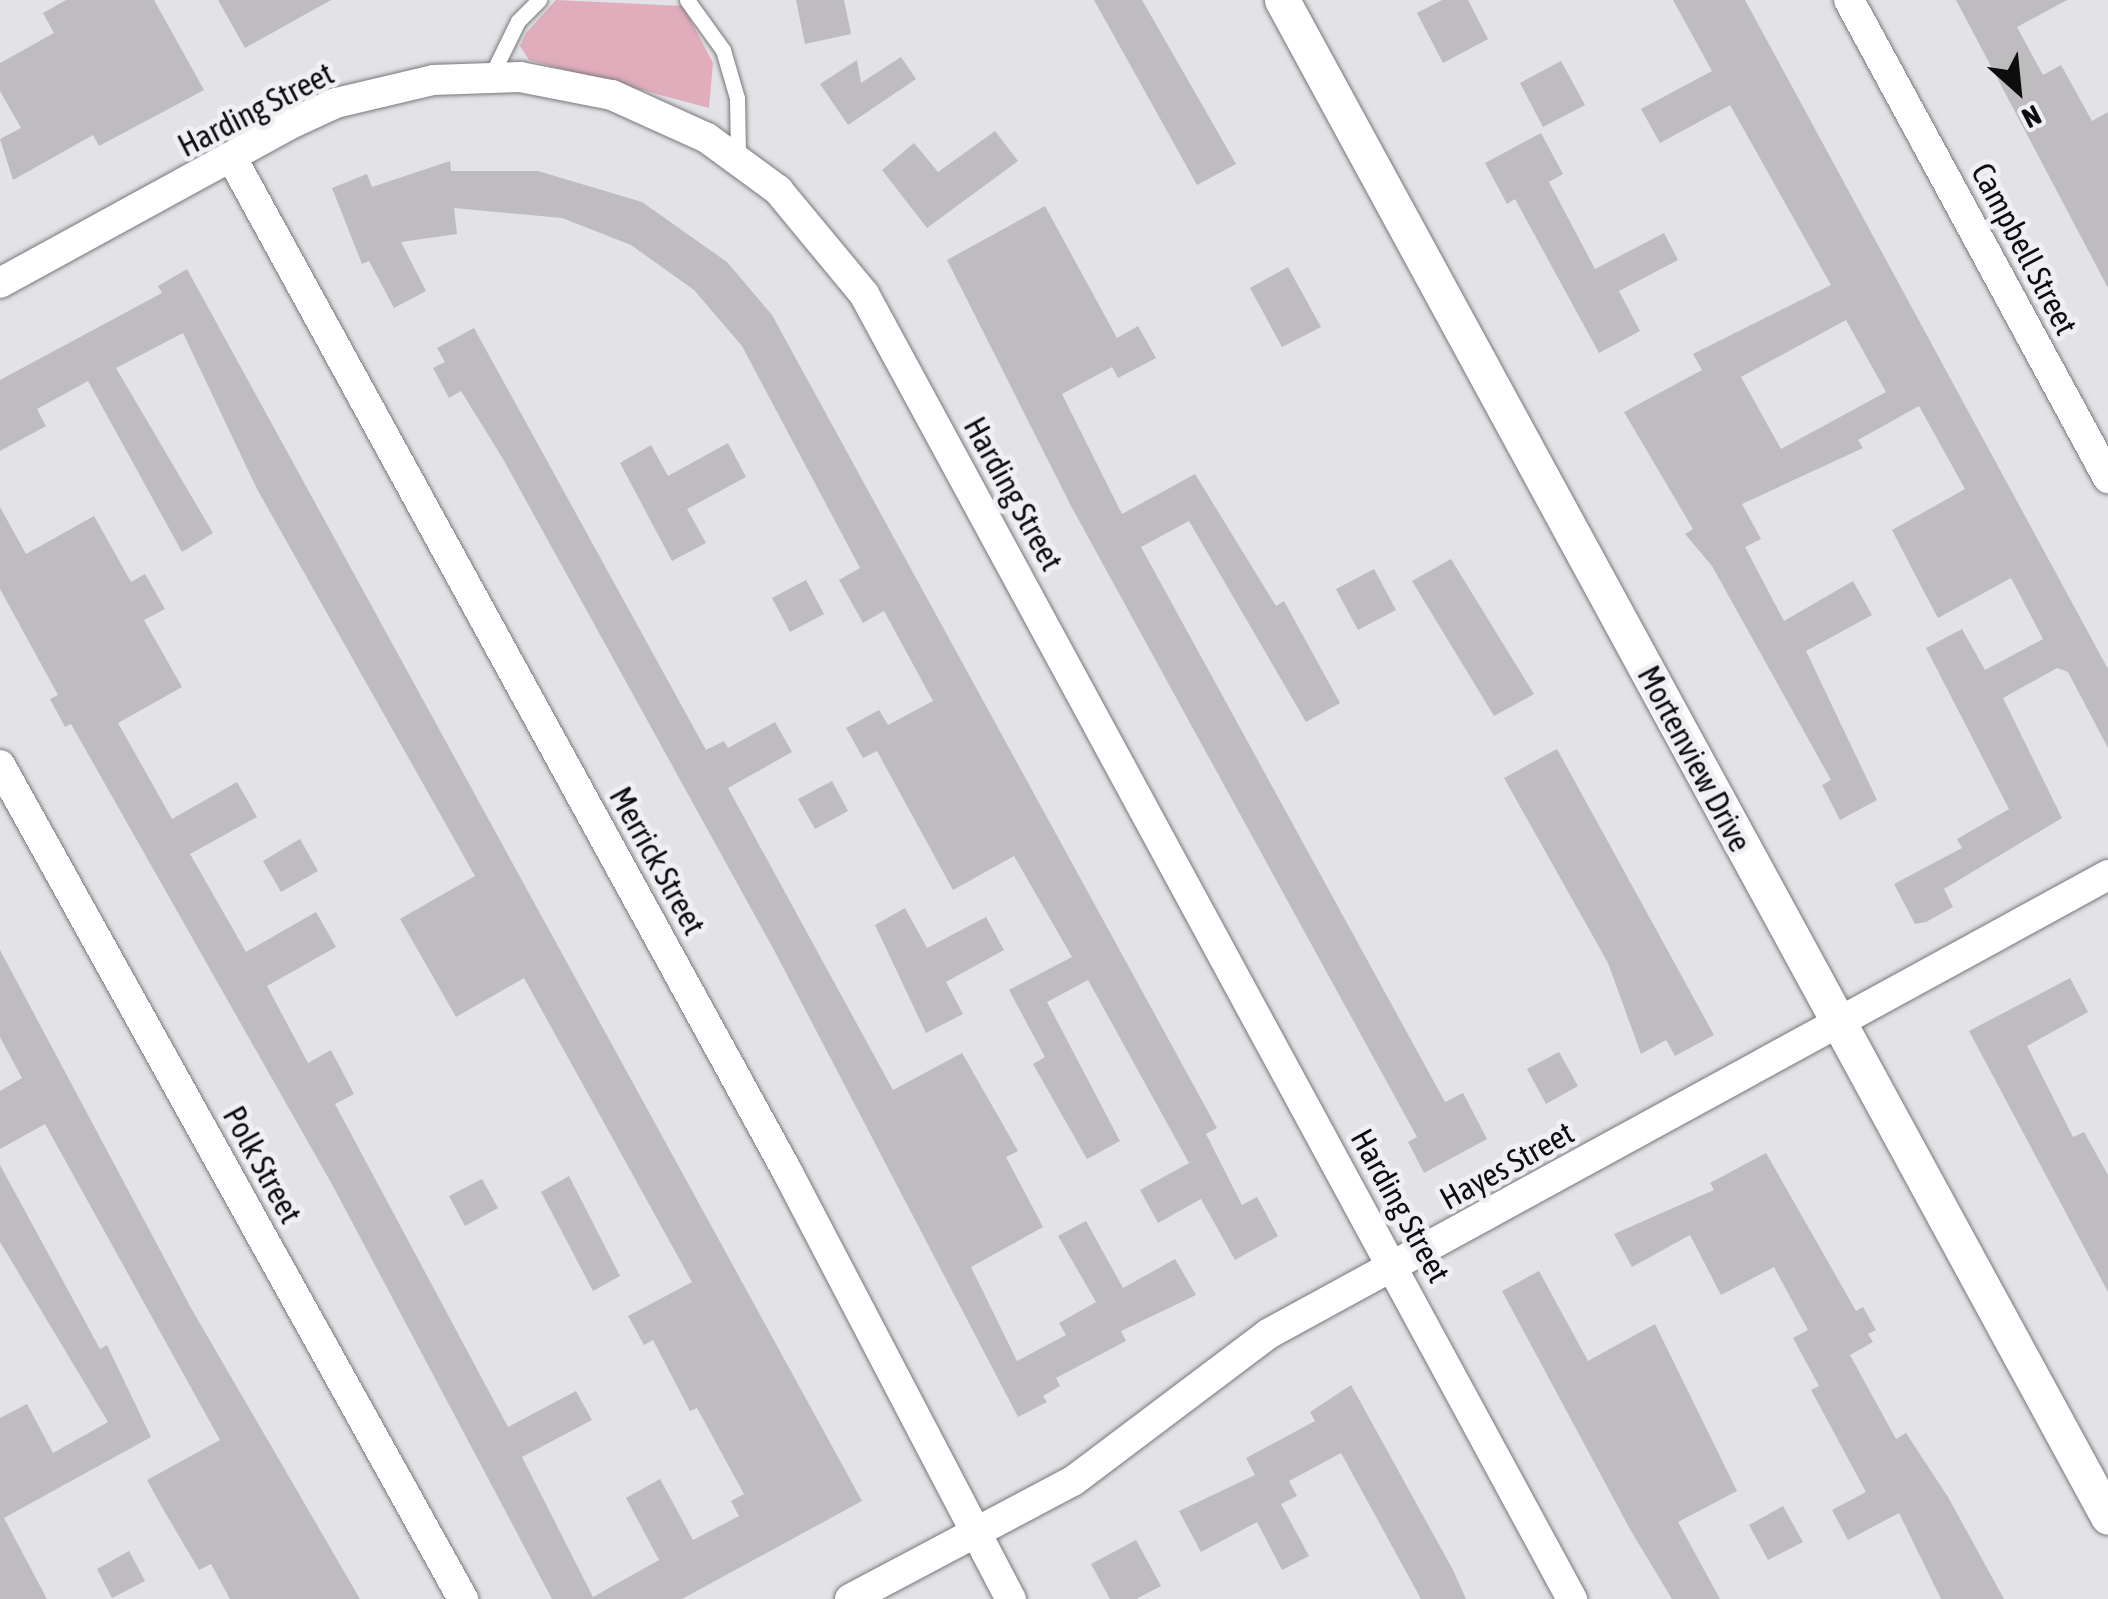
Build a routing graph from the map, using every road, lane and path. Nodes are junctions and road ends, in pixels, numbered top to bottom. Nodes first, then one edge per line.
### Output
1 (538, 0) edge
2 (687, 0) edge
3 (1282, 0) edge
4 (1849, 0) edge
5 (491, 76) junction
6 (738, 158) junction
7 (234, 160) junction
8 (0, 283) edge
9 (2108, 478) edge
10 (0, 765) edge
11 (2108, 876) edge
12 (1837, 1022) junction
13 (1392, 1264) junction
14 (2108, 1517) edge
15 (978, 1533) junction
16 (463, 1599) edge
17 (850, 1599) edge
18 (1011, 1599) edge
19 (1572, 1599) edge

1 - 5 lane
2 - 6 lane
3 - 12 street, Mortenview Drive
4 - 9 street, Campbell Street
5 - 6 street, Harding Street
5 - 7 street, Harding Street
6 - 13 street, Harding Street
7 - 8 street, Harding Street
7 - 15 street, Merrick Street
10 - 16 street, Polk Street
11 - 12 street, Hayes Street
12 - 13 street, Hayes Street
12 - 14 street, Mortenview Drive
13 - 15 street, Hayes Street
13 - 19 street, Harding Street
15 - 17 street, Hayes Street
15 - 18 street, Merrick Street

